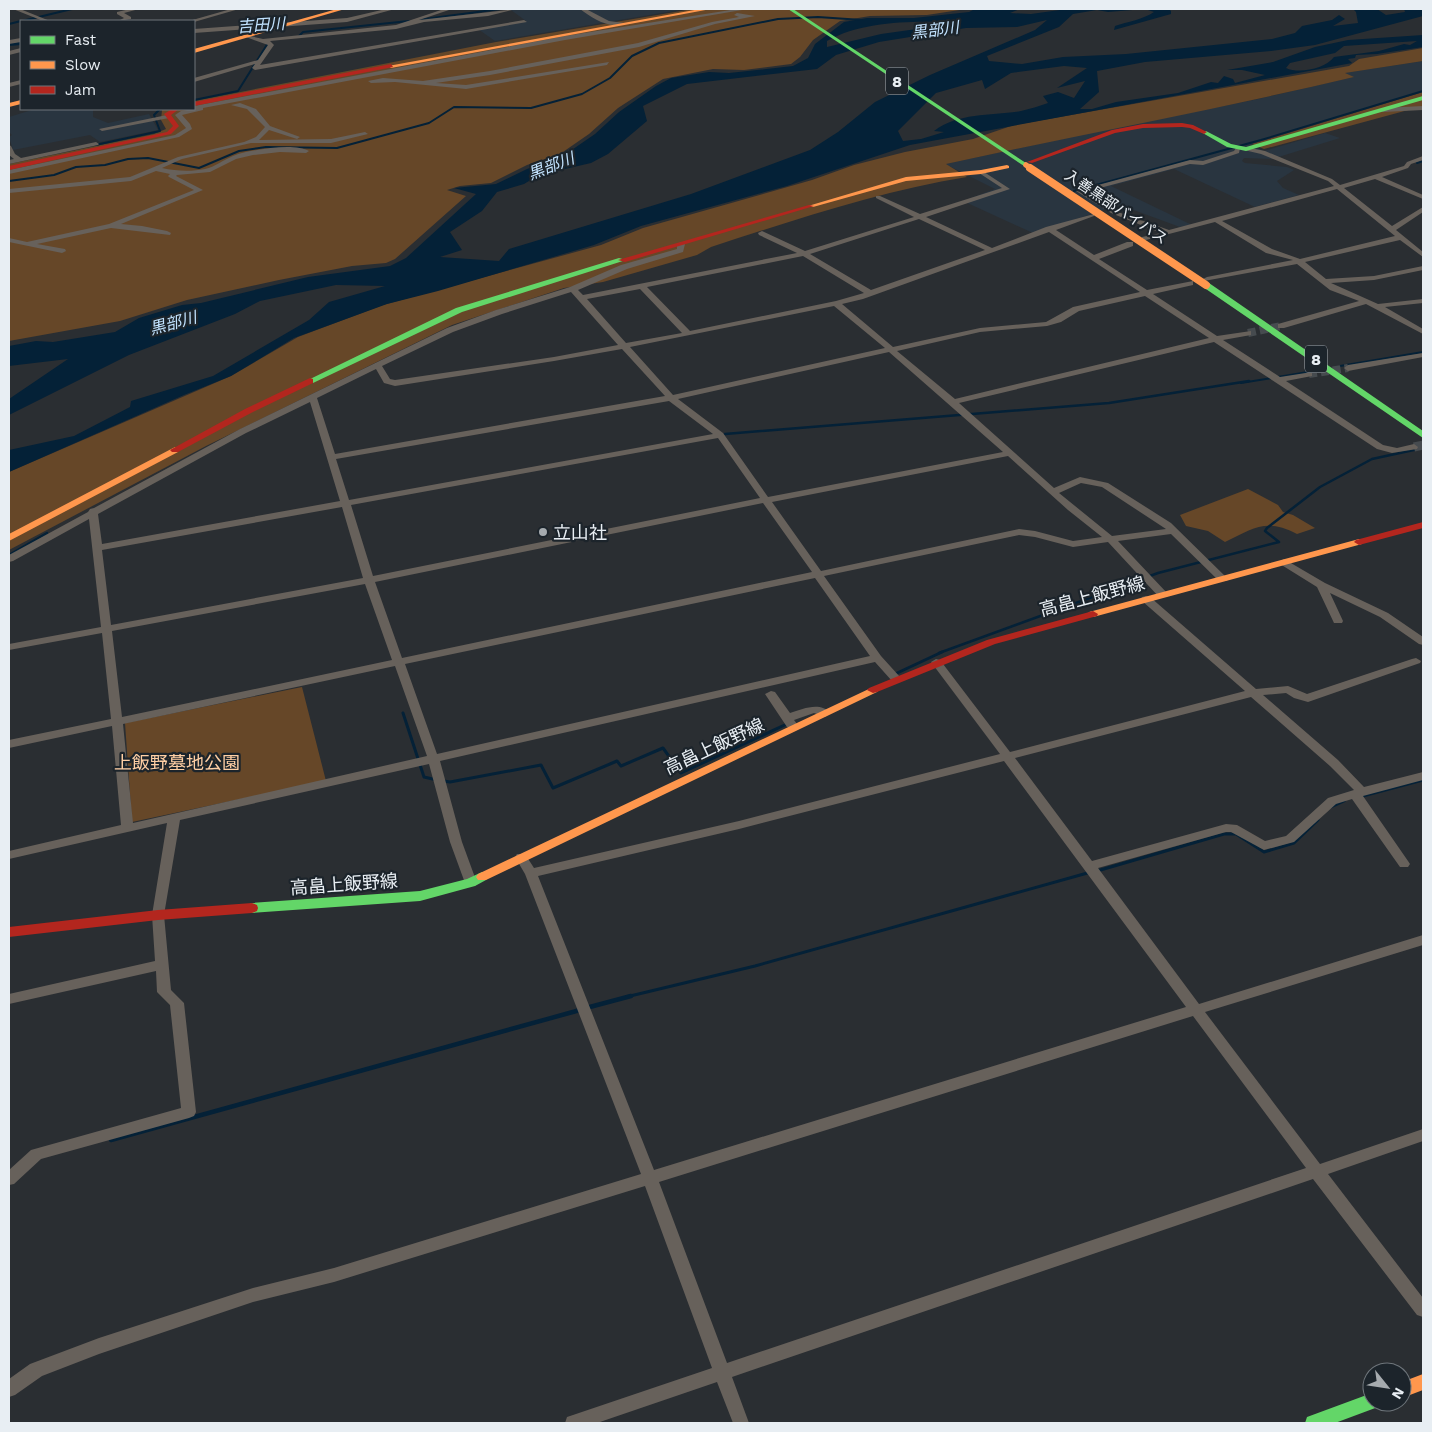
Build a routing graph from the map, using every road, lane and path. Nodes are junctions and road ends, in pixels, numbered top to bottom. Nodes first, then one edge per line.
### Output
1 (16, 9) edge
2 (136, 9) edge
3 (236, 9) edge
4 (342, 9) edge
5 (392, 9) edge
6 (449, 9) edge
7 (513, 9) edge
8 (583, 9) edge
9 (745, 9) edge
10 (790, 9) edge
11 (707, 12) edge
12 (44, 20) edge
13 (124, 20) edge
14 (195, 20) edge
15 (524, 22) dead end
16 (637, 22) junction
17 (294, 23) junction
18 (411, 23) junction
19 (610, 27) junction
20 (195, 31) edge
21 (195, 31) edge
22 (591, 33) junction
23 (248, 36) junction
24 (261, 40) junction
25 (195, 51) edge
26 (260, 61) junction
27 (607, 62) dead end
28 (195, 80) edge
29 (423, 83) junction
30 (1423, 98) edge
31 (195, 104) edge
32 (239, 104) junction
33 (195, 108) edge
34 (1423, 108) edge
35 (1382, 110) junction
36 (174, 113) edge
37 (268, 127) junction
38 (102, 129) dead end
39 (364, 134) dead end
40 (308, 142) junction
41 (246, 143) junction
42 (96, 144) dead end
43 (9, 147) edge
44 (1242, 149) junction
45 (306, 151) dead end
46 (1423, 158) edge
47 (20, 160) junction
48 (9, 162) edge
49 (1423, 163) edge
50 (1028, 164) junction
51 (159, 167) junction
52 (1008, 167) dead end
53 (1406, 167) junction
54 (9, 168) edge
55 (9, 172) edge
56 (176, 172) junction
57 (981, 172) junction
58 (1376, 177) junction
59 (1340, 186) junction
60 (9, 191) edge
61 (878, 197) dead end
62 (1423, 197) edge
63 (1423, 209) edge
64 (1103, 212) dead end
65 (1113, 212) junction
66 (1092, 215) dead end
67 (920, 216) junction
68 (1216, 220) junction
69 (111, 226) junction
70 (1392, 228) junction
71 (1049, 229) junction
72 (1166, 232) junction
73 (167, 233) dead end
74 (762, 233) dead end
75 (1402, 237) junction
76 (9, 240) edge
77 (1145, 240) dead end
78 (30, 243) junction
79 (682, 244) junction
80 (1130, 244) dead end
81 (990, 250) junction
82 (62, 251) dead end
83 (804, 254) junction
84 (1423, 255) edge
85 (1094, 258) junction
86 (1299, 260) junction
87 (1423, 268) edge
88 (1325, 281) junction
89 (1207, 282) junction
90 (1190, 283) dead end
91 (642, 287) junction
92 (573, 289) junction
93 (870, 293) junction
94 (1145, 293) junction
95 (582, 298) junction
96 (1423, 301) edge
97 (1366, 302) junction
98 (836, 303) junction
99 (1377, 306) junction
100 (1281, 326) tunnel mouth
101 (1423, 332) edge
102 (1248, 333) tunnel mouth
103 (688, 334) junction
104 (1215, 339) junction
105 (625, 345) junction
106 (890, 349) junction
107 (1423, 355) edge
108 (378, 366) junction
109 (1348, 368) tunnel mouth
110 (1309, 374) tunnel mouth
111 (1278, 380) junction
112 (313, 398) junction
113 (671, 398) junction
114 (953, 402) junction
115 (720, 435) junction
116 (1423, 435) edge
117 (1414, 447) tunnel mouth
118 (1011, 453) junction
119 (332, 457) junction
120 (1053, 492) junction
121 (766, 500) junction
122 (346, 502) junction
123 (92, 511) junction
124 (1423, 525) edge
125 (1173, 531) junction
126 (9, 538) edge
127 (1111, 540) junction
128 (98, 548) junction
129 (9, 559) edge
130 (1284, 562) junction
131 (817, 573) junction
132 (1223, 579) junction
133 (369, 580) junction
134 (1322, 585) junction
135 (1163, 595) junction
136 (1146, 599) junction
137 (1338, 620) dead end
138 (107, 628) junction
139 (1423, 642) edge
140 (9, 647) edge
141 (877, 658) junction
142 (398, 660) junction
143 (936, 662) junction
144 (1421, 662) edge
145 (896, 679) junction
146 (1253, 693) junction
147 (771, 694) dead end
148 (117, 721) junction
149 (790, 723) junction
150 (9, 744) edge
151 (1007, 756) junction
152 (434, 758) junction
153 (1423, 776) edge
154 (1358, 793) junction
155 (174, 818) junction
156 (127, 828) junction
157 (9, 855) edge
158 (521, 857) junction
159 (1404, 864) dead end
160 (1088, 866) junction
161 (531, 873) junction
162 (470, 883) junction
163 (158, 915) junction
164 (9, 932) edge
165 (1423, 940) edge
166 (162, 964) junction
167 (9, 999) edge
168 (1197, 1009) junction
169 (1423, 1135) edge
170 (1316, 1172) junction
171 (650, 1178) junction
172 (9, 1179) edge
173 (1423, 1310) edge
174 (721, 1373) junction
175 (9, 1389) edge
176 (1362, 1405) edge
177 (573, 1423) edge
178 (741, 1423) edge
179 (1313, 1423) edge

1 - 12 street
2 - 13 street
3 - 14 street
4 - 17 main road
5 - 17 street
6 - 18 street
7 - 18 street
8 - 16 street
9 - 11 street
10 - 50 main road, 入善黒部バイパス / 8
11 - 16 main road
11 - 22 street
11 - 29 street
15 - 26 street
16 - 19 main road
17 - 20 street
17 - 21 street
17 - 23 main road
18 - 24 street
19 - 22 street
19 - 31 main road
22 - 33 street
23 - 24 street
23 - 25 main road
24 - 26 street
26 - 28 street
27 - 29 street
29 - 32 street
30 - 35 main road
32 - 36 street
32 - 37 street
34 - 35 street
35 - 44 main road
36 - 38 street
36 - 54 main road
36 - 55 street
37 - 40 street
37 - 41 street
39 - 40 street
40 - 41 street
41 - 51 street
42 - 47 street
43 - 47 street
44 - 50 main road
44 - 59 street
44 - 65 street
45 - 56 street
46 - 53 street
47 - 48 street
49 - 53 street
50 - 89 main road, 入善黒部バイパス / 8, bridge
51 - 56 street
51 - 60 street
52 - 57 main road
53 - 58 street
56 - 69 street
57 - 67 street
57 - 79 main road
58 - 59 street
58 - 62 street
59 - 68 street
59 - 70 street
61 - 67 street
63 - 70 street
64 - 65 street
65 - 72 street
66 - 71 street
67 - 81 street
67 - 83 street
68 - 72 street
68 - 86 street
69 - 73 street
69 - 78 street
70 - 75 street
71 - 81 street
71 - 85 street
72 - 77 street
74 - 83 street
75 - 84 street
75 - 86 street
76 - 78 street
78 - 82 street
79 - 92 street
79 - 126 main road
80 - 85 street
81 - 93 street
83 - 91 street
83 - 93 street
85 - 94 street
86 - 88 street
86 - 89 street
87 - 88 street
88 - 97 street
89 - 116 main road, 入善黒部バイパス / 8
90 - 94 street
91 - 95 street
91 - 103 street
92 - 95 street
92 - 108 street
93 - 98 street
94 - 104 street
94 - 106 street
95 - 105 street
96 - 99 street
97 - 99 street
97 - 100 street
98 - 103 street
98 - 106 street
99 - 101 street
102 - 104 street
103 - 105 street
104 - 111 street
104 - 114 street
105 - 108 street
105 - 113 street
106 - 113 street
106 - 114 street
107 - 109 street
108 - 112 street
110 - 111 street
111 - 117 street
112 - 119 street
112 - 123 street
113 - 115 street
113 - 119 street
114 - 118 street
115 - 121 street
115 - 122 street
118 - 120 street
118 - 121 street
119 - 122 street
120 - 125 street
120 - 127 street
121 - 131 street
121 - 133 street
122 - 128 street
122 - 133 street
123 - 128 street
123 - 129 street
124 - 130 main road, 高畠上飯野線
125 - 127 street
125 - 132 street
127 - 131 street
127 - 135 street
128 - 138 street
130 - 132 main road, 高畠上飯野線
130 - 134 street
131 - 141 street
131 - 142 street
132 - 135 main road, 高畠上飯野線
133 - 138 street
133 - 142 street
134 - 137 street
134 - 139 street
135 - 136 main road, 高畠上飯野線
136 - 143 main road, 高畠上飯野線
136 - 146 street
138 - 140 street
138 - 148 street
141 - 145 street
141 - 152 street
142 - 148 street
142 - 152 street
143 - 145 main road, 高畠上飯野線
143 - 151 street
144 - 146 street
145 - 149 main road, 高畠上飯野線
146 - 151 street
146 - 154 street
147 - 149 street
148 - 150 street
148 - 156 street
149 - 158 main road, 高畠上飯野線
151 - 160 street
151 - 161 street
152 - 155 street
152 - 162 street
153 - 154 street
154 - 159 street
154 - 160 street
155 - 156 street
155 - 163 street
156 - 157 street
158 - 161 street
158 - 162 main road, 高畠上飯野線
160 - 168 street
161 - 171 street
162 - 163 main road, 高畠上飯野線
163 - 164 main road, 高畠上飯野線
163 - 166 street
165 - 168 street
166 - 167 street
166 - 172 street
168 - 170 street
168 - 171 street
169 - 170 street
170 - 173 street
170 - 174 street
171 - 174 street
171 - 175 street
174 - 177 street
174 - 178 street
176 - 179 main road

